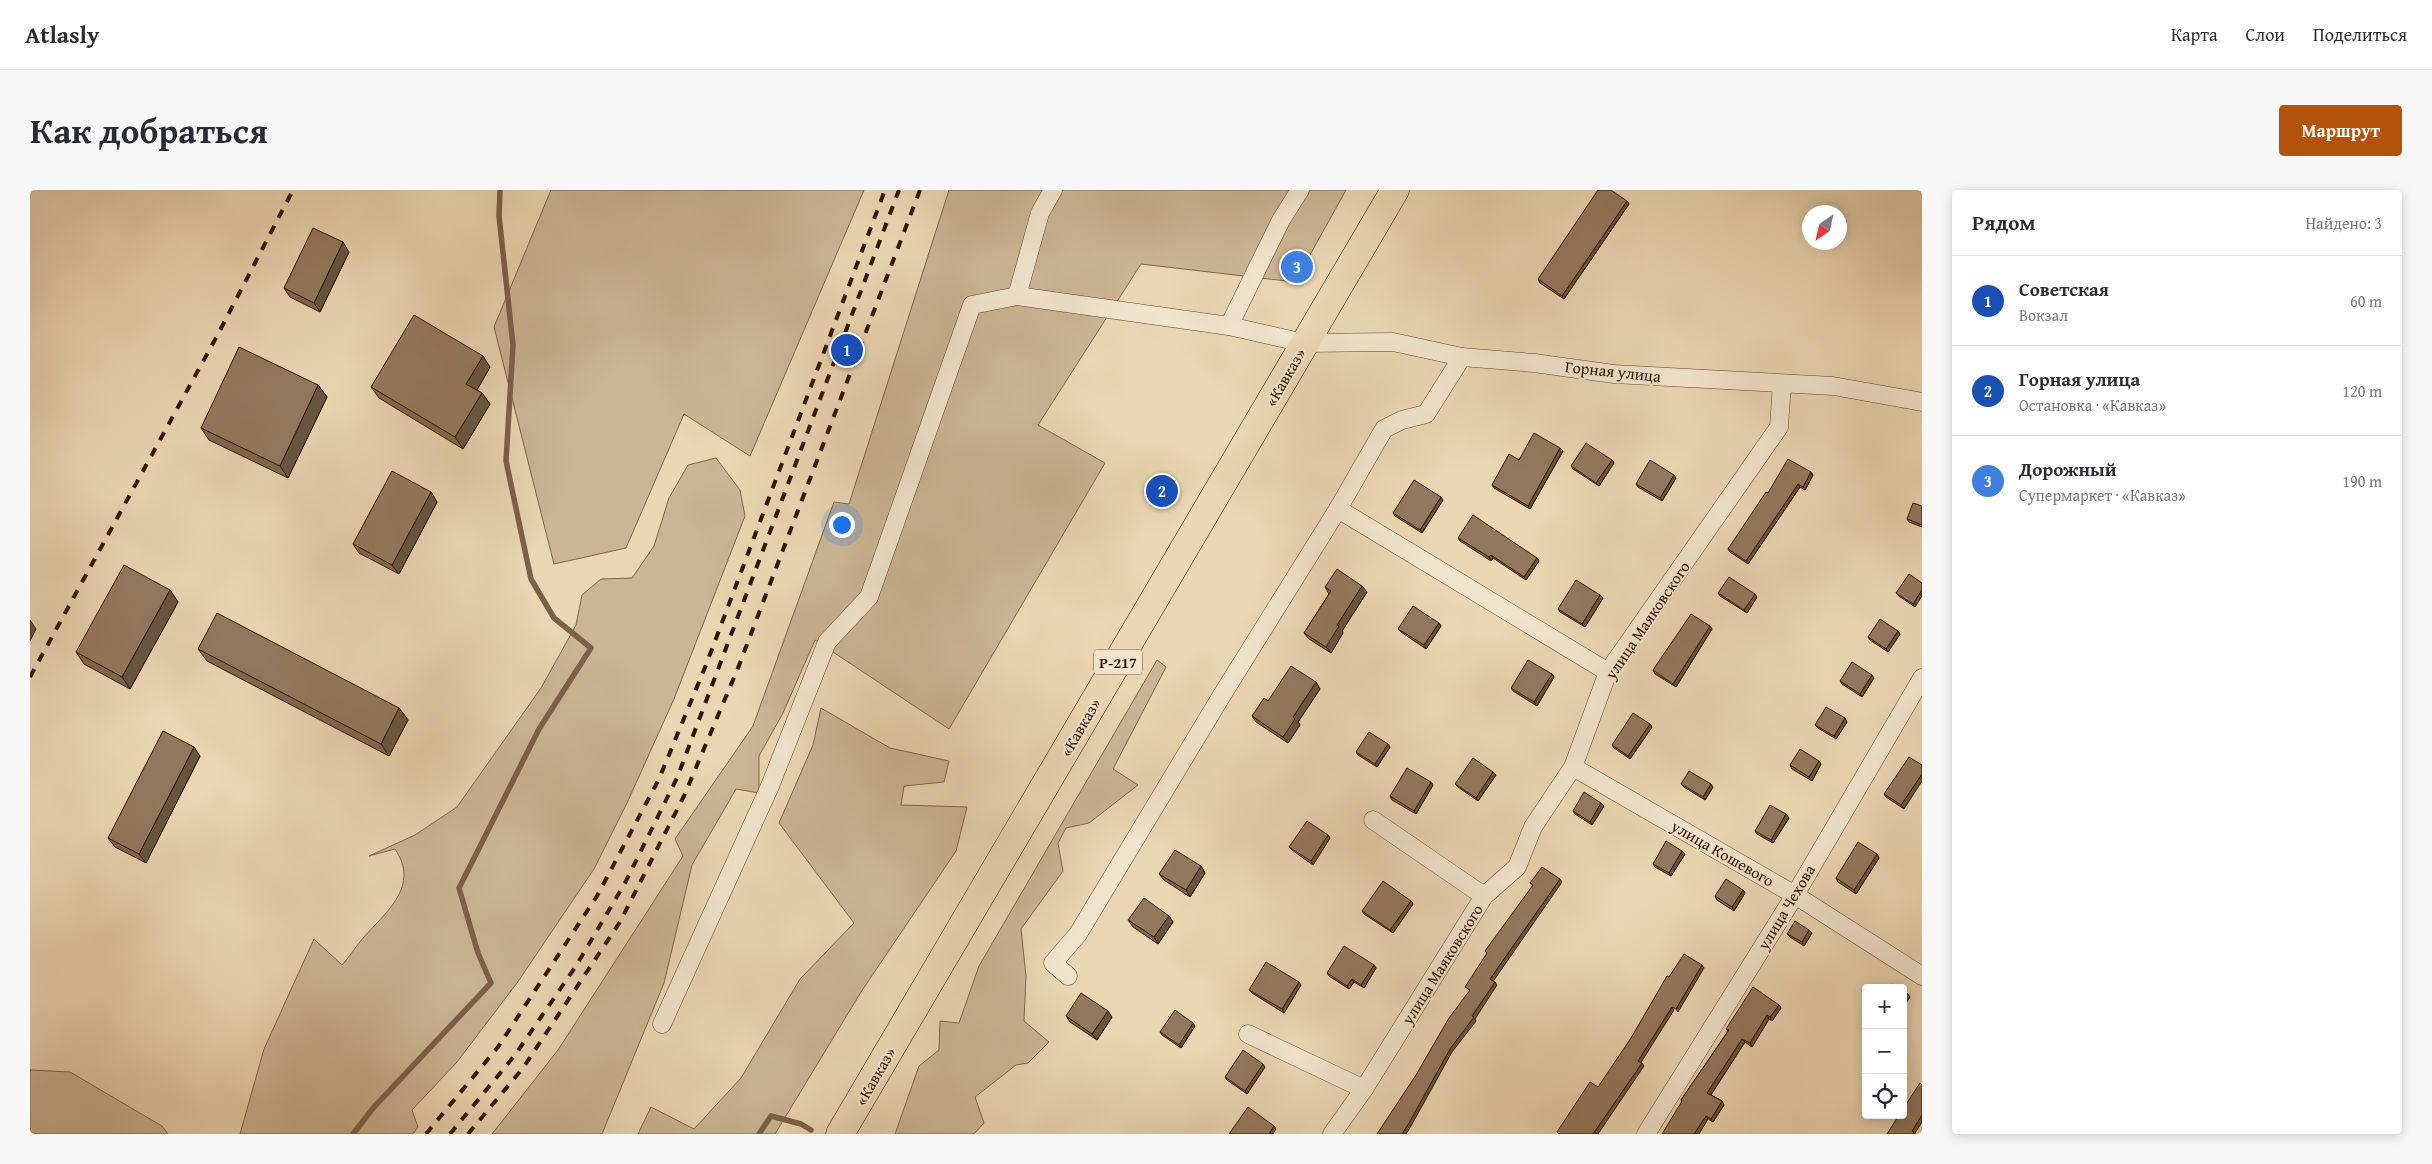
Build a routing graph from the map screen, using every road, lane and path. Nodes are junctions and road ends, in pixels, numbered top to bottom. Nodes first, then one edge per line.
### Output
1 (1053, 190) edge
2 (1300, 190) edge
3 (1395, 190) edge
4 (1017, 296) junction
5 (1229, 326) junction
6 (1304, 343) junction
7 (1462, 357) junction
8 (1782, 384) junction
9 (1922, 402) edge
10 (1338, 509) junction
11 (1608, 672) junction
12 (1922, 678) edge
13 (1573, 767) junction
14 (1373, 820) dead end
15 (1795, 895) junction
16 (1484, 896) junction
17 (1068, 976) dead end
18 (1922, 976) edge
19 (662, 1024) dead end
20 (1248, 1034) dead end
21 (1364, 1089) junction
22 (840, 1134) edge
23 (1332, 1134) edge
24 (1646, 1134) edge

1 - 4 street
2 - 5 street
3 - 6 highway, «Кавказ» / Р-217
4 - 5 street, Горная улица
4 - 19 street, Горная улица
5 - 6 street, Горная улица
6 - 7 street, Горная улица
6 - 22 highway, «Кавказ» / Р-217
7 - 8 street, Горная улица
7 - 10 street
8 - 9 street, Горная улица
8 - 11 street, улица Маяковского
10 - 11 street
10 - 17 street
11 - 13 street, улица Маяковского
12 - 15 street, улица Чехова
13 - 15 street, улица Кошевого
13 - 16 street, улица Маяковского
14 - 16 street
15 - 18 street, улица Кошевого
15 - 24 street, улица Чехова
16 - 21 street, улица Маяковского
20 - 21 street
21 - 23 street, улица Маяковского

